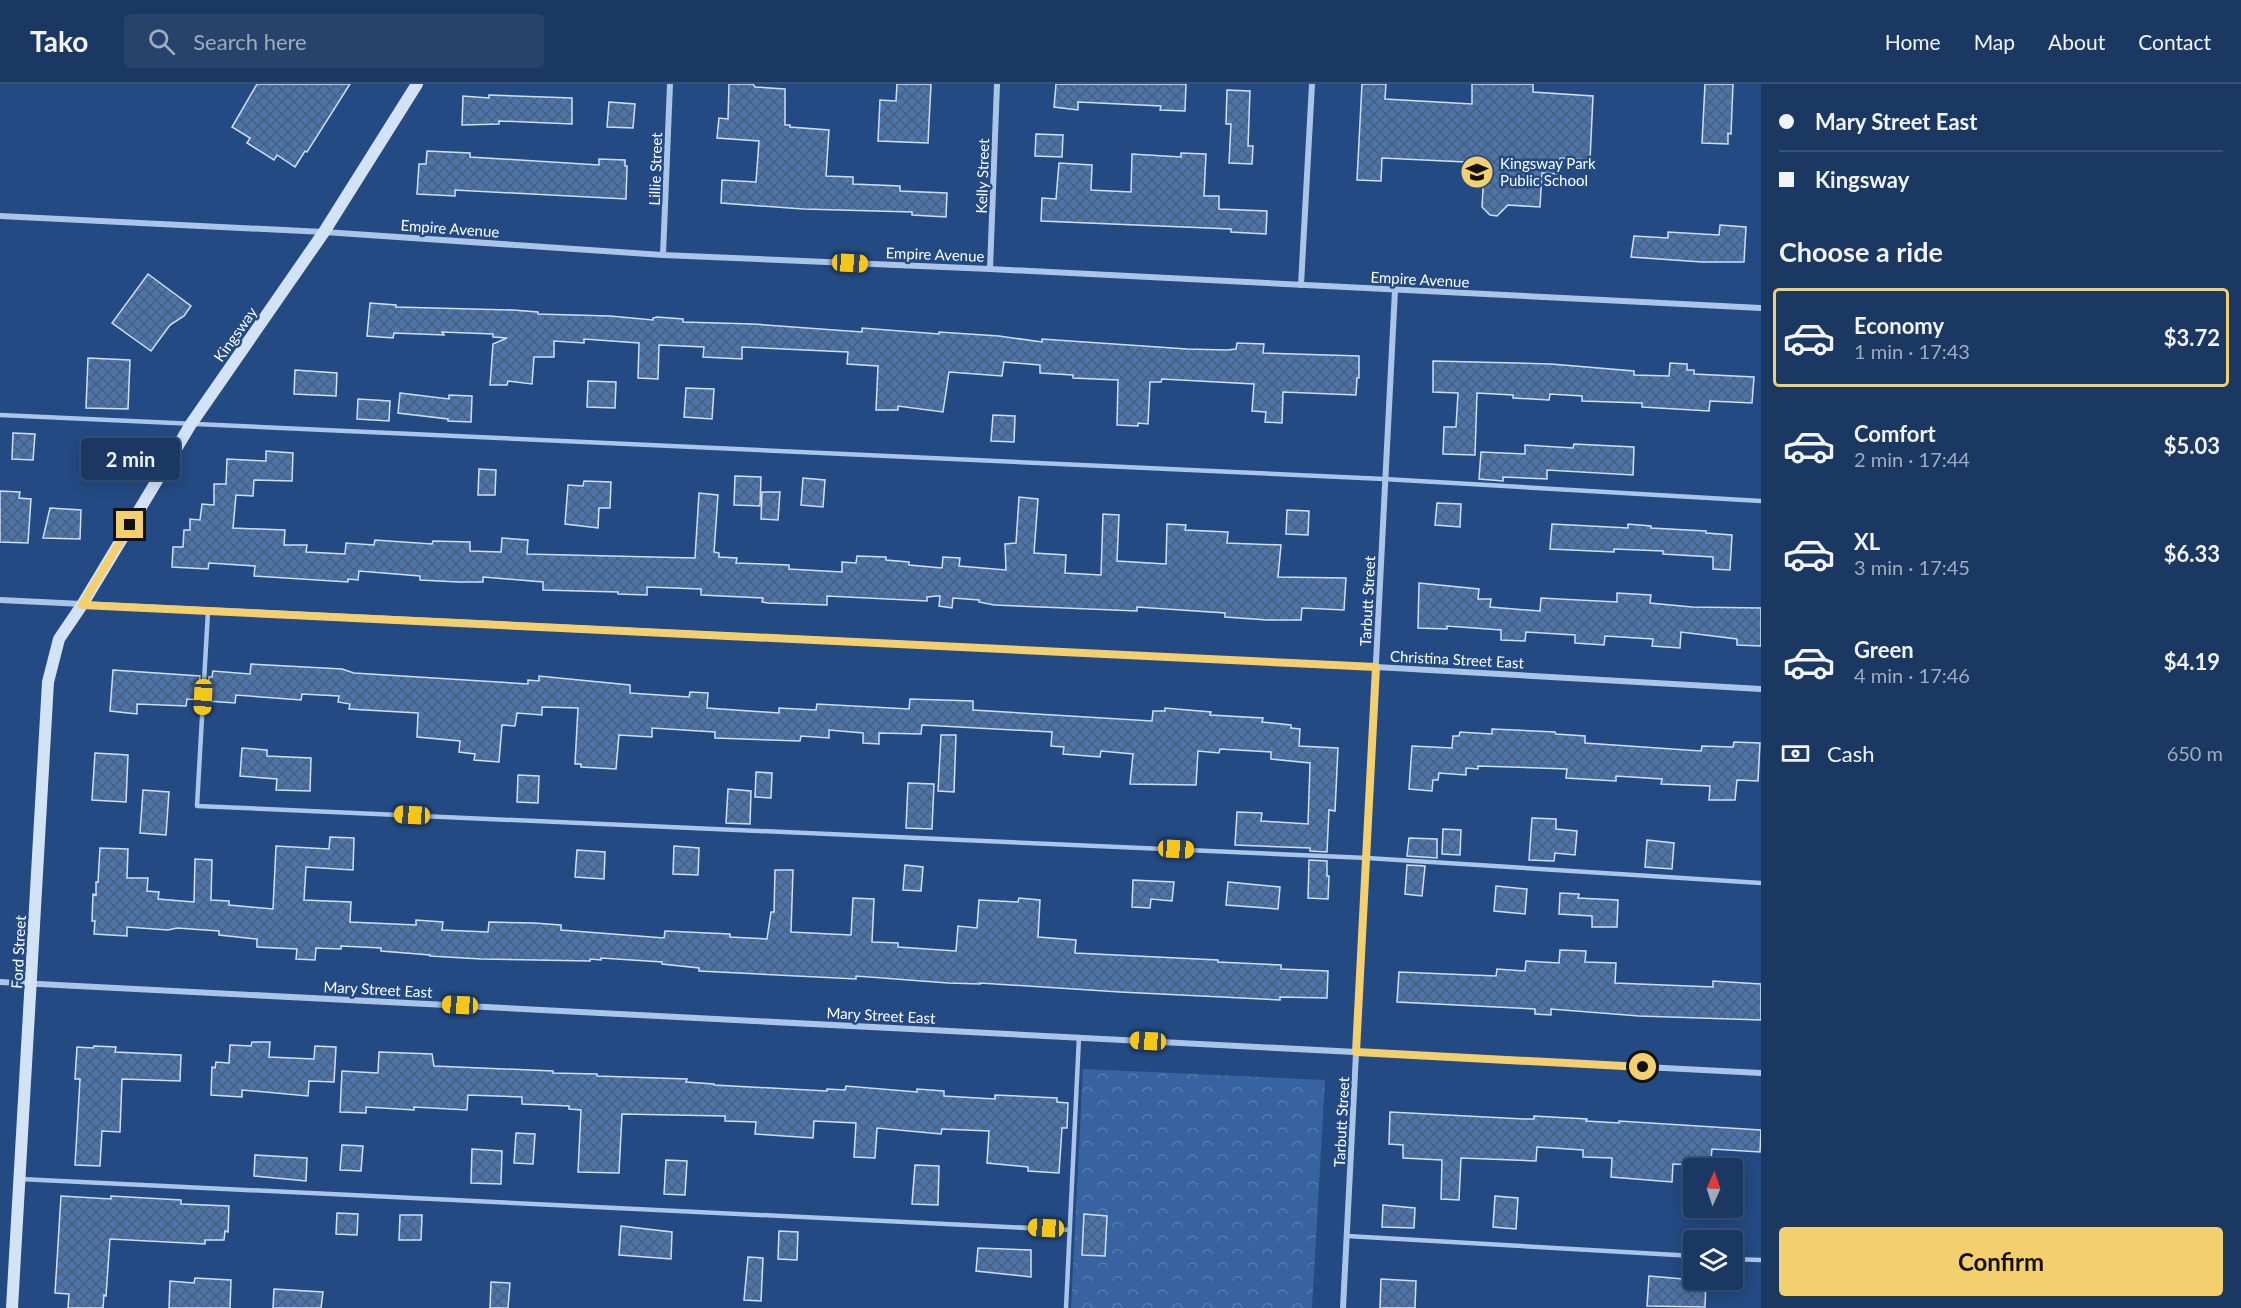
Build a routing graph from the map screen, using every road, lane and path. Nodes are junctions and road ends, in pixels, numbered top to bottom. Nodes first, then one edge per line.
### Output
1 (417, 84) edge
2 (670, 84) edge
3 (997, 84) edge
4 (1312, 84) edge
5 (0, 216) edge
6 (324, 231) junction
7 (663, 255) junction
8 (990, 268) junction
9 (1301, 285) junction
10 (1395, 290) junction
11 (1761, 308) edge
12 (0, 415) edge
13 (191, 424) junction
14 (1384, 479) junction
15 (1761, 501) edge
16 (0, 600) edge
17 (82, 605) junction
18 (208, 611) junction
19 (1376, 667) junction
20 (1761, 689) edge
21 (1366, 858) junction
22 (1761, 883) edge
23 (0, 982) edge
24 (32, 983) junction
25 (1079, 1037) junction
26 (1356, 1052) junction
27 (1761, 1073) edge
28 (20, 1179) junction
29 (1070, 1230) junction
30 (1347, 1236) junction
31 (1683, 1255) edge
32 (1743, 1259) edge
33 (1761, 1260) edge
34 (12, 1308) edge
35 (1066, 1308) edge
36 (1343, 1308) edge

1 - 6 main road, Kingsway
2 - 7 street, Lillie Street
3 - 8 street, Kelly Street
4 - 9 street
5 - 6 street, Empire Avenue
6 - 7 street, Empire Avenue
6 - 13 main road, Kingsway
7 - 8 street, Empire Avenue
8 - 9 street, Empire Avenue
9 - 10 street, Empire Avenue
10 - 11 street, Empire Avenue
10 - 14 street, Tarbutt Street
12 - 13 lane
13 - 14 lane
13 - 17 main road, Kingsway
14 - 15 lane
14 - 19 street, Tarbutt Street
16 - 17 street, Christina Street East
17 - 18 street, Christina Street East
17 - 24 main road, Ford Street
18 - 19 street, Christina Street East
18 - 21 lane
19 - 20 street, Christina Street East
19 - 21 street, Tarbutt Street
21 - 22 lane
21 - 26 street, Tarbutt Street
23 - 24 street, Mary Street East
24 - 25 street, Mary Street East
24 - 28 main road, Ford Street
25 - 26 street, Mary Street East
25 - 29 lane
26 - 27 street, Mary Street East
26 - 30 street, Tarbutt Street
28 - 29 lane
28 - 34 main road, Ford Street
29 - 35 lane
30 - 31 lane
30 - 36 street, Tarbutt Street
32 - 33 lane

